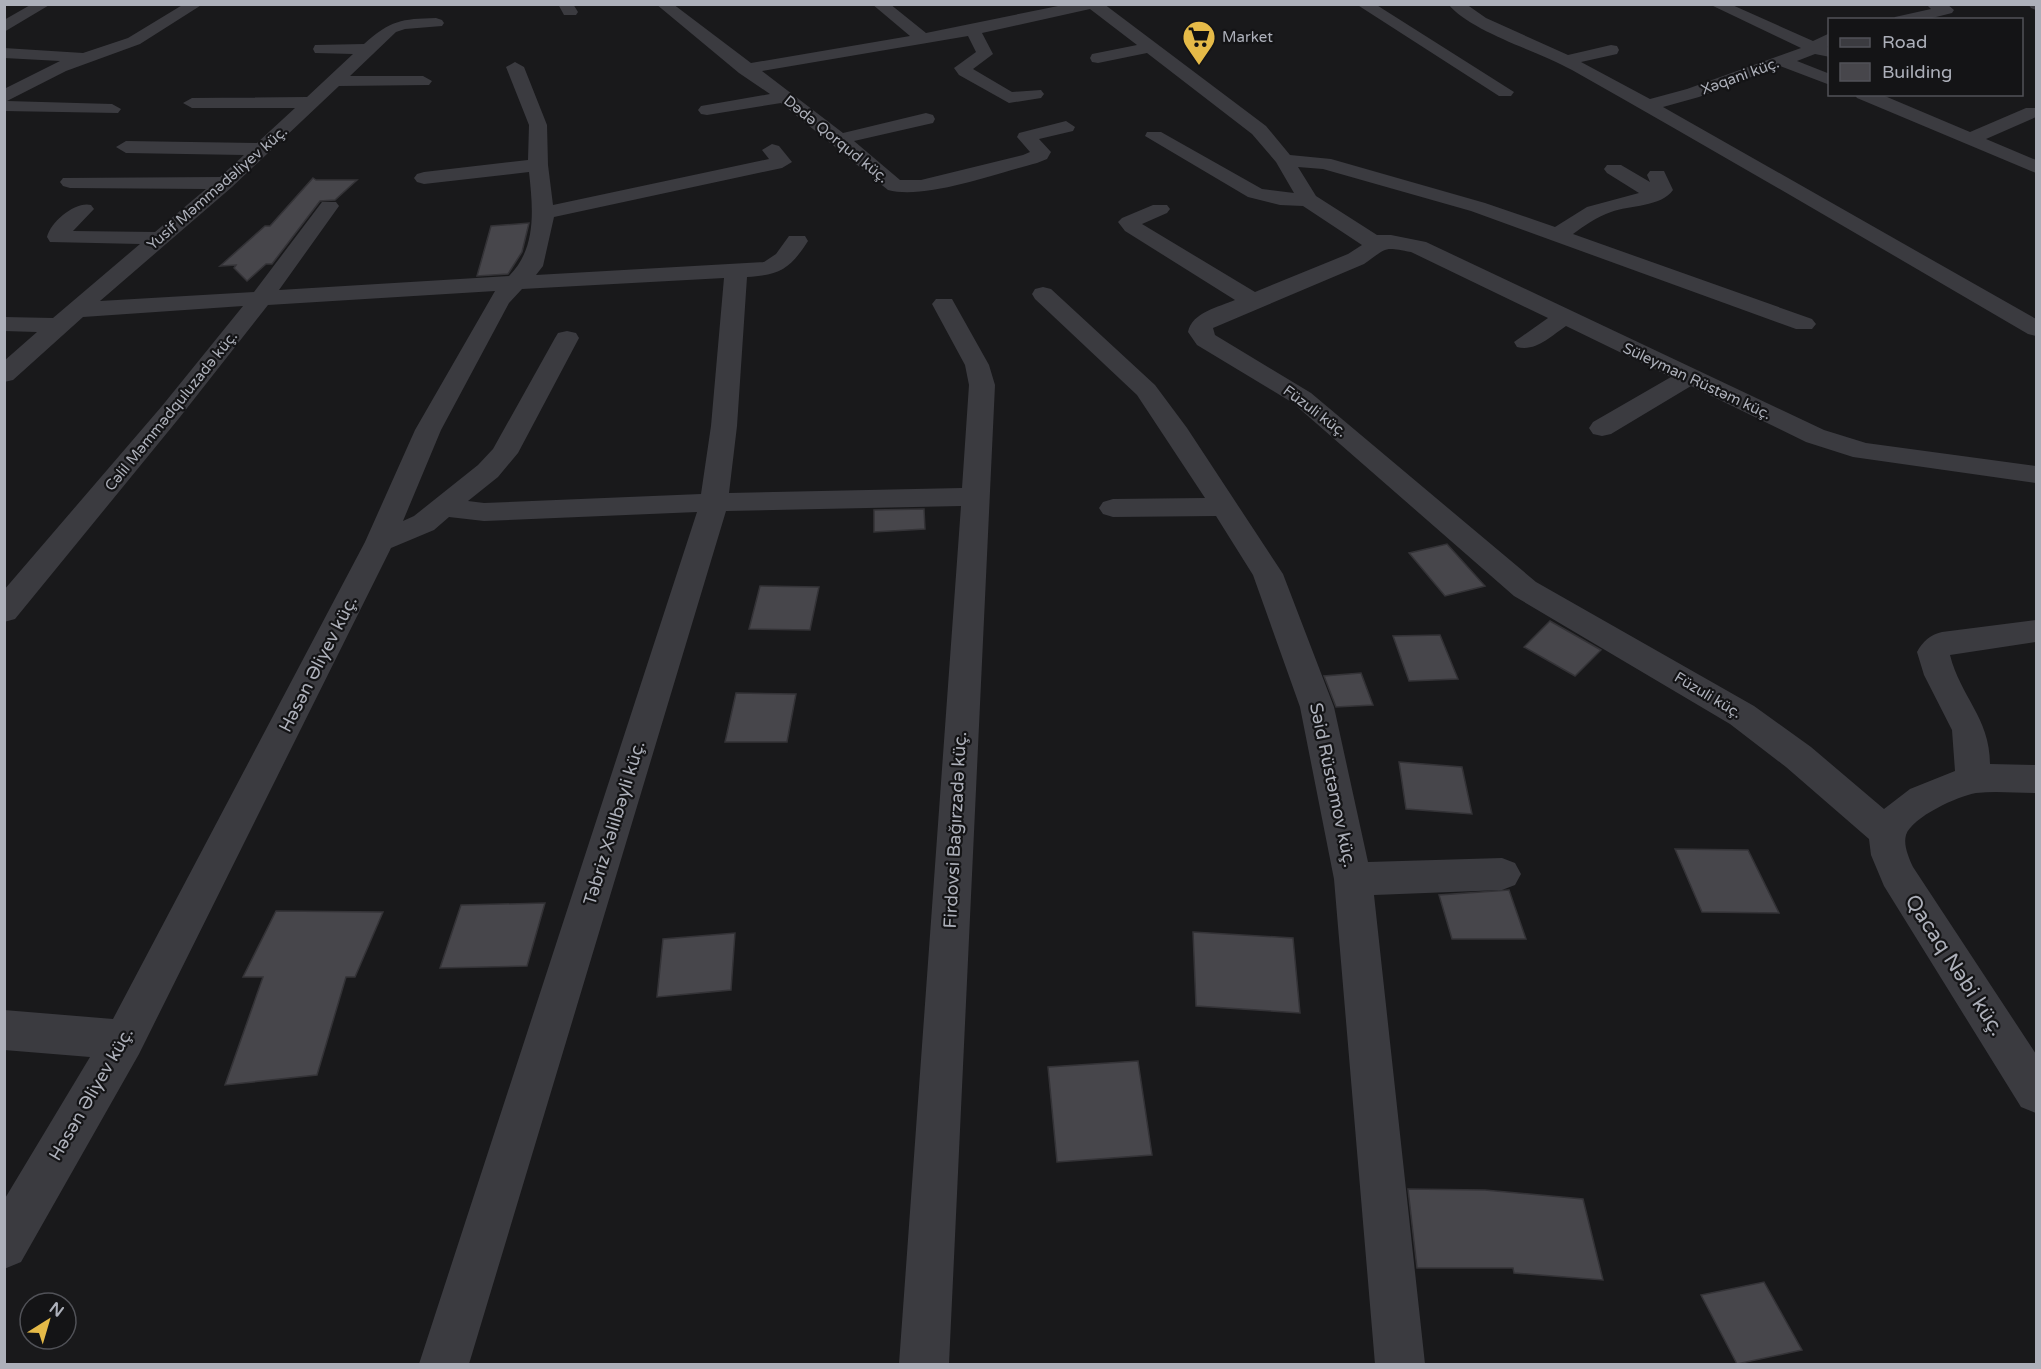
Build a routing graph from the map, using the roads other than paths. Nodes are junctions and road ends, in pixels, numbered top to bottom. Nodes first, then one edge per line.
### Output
1 (44, 4) edge
2 (196, 4) edge
3 (663, 4) edge
4 (879, 4) edge
5 (1363, 4) edge
6 (1455, 4) edge
7 (1716, 4) edge
8 (1085, 5) edge
9 (1945, 10) edge
10 (1910, 18) edge
11 (436, 23) dead end
12 (4, 27) edge
13 (973, 30) junction
14 (923, 39) junction
15 (1148, 48) junction
16 (321, 49) dead end
17 (368, 49) junction
18 (1611, 50) dead end
19 (1822, 50) edge
20 (4, 53) edge
21 (81, 58) junction
22 (1098, 58) dead end
23 (1566, 60) junction
24 (1782, 61) junction
25 (515, 67) dead end
26 (746, 69) junction
27 (1828, 79) edge
28 (336, 81) junction
29 (423, 81) dead end
30 (1505, 92) dead end
31 (1035, 94) dead end
32 (4, 96) edge
33 (1868, 96) edge
34 (784, 97) junction
35 (312, 102) junction
36 (192, 103) dead end
37 (4, 106) edge
38 (1646, 106) junction
39 (112, 109) dead end
40 (707, 110) dead end
41 (2031, 112) dead end
42 (926, 119) dead end
43 (1066, 127) dead end
44 (1154, 136) dead end
45 (840, 139) junction
46 (1970, 139) junction
47 (126, 147) dead end
48 (261, 149) junction
49 (772, 150) dead end
50 (1284, 160) junction
51 (538, 165) junction
52 (2037, 167) edge
53 (1614, 169) dead end
54 (424, 178) dead end
55 (70, 182) dead end
56 (225, 183) junction
57 (1308, 200) junction
58 (330, 206) dead end
59 (84, 209) dead end
60 (1160, 209) dead end
61 (544, 213) junction
62 (1559, 235) junction
63 (160, 238) junction
64 (797, 241) dead end
65 (1373, 242) junction
66 (736, 271) junction
67 (516, 283) junction
68 (1043, 294) dead end
69 (263, 300) junction
70 (1253, 301) junction
71 (944, 304) dead end
72 (67, 318) junction
73 (1563, 318) junction
74 (4, 324) edge
75 (1804, 324) dead end
76 (2037, 329) edge
77 (567, 338) dead end
78 (1526, 342) dead end
79 (4, 375) edge
80 (1689, 377) junction
81 (1602, 428) dead end
82 (2037, 474) edge
83 (975, 497) junction
84 (714, 502) junction
85 (1226, 507) junction
86 (446, 508) junction
87 (1113, 508) dead end
88 (380, 542) junction
89 (4, 611) edge
90 (2037, 631) edge
91 (2037, 779) edge
92 (1972, 780) junction
93 (1888, 833) junction
94 (1502, 874) dead end
95 (1353, 879) junction
96 (4, 1030) edge
97 (124, 1040) junction
98 (2037, 1092) edge
99 (4, 1245) edge
100 (444, 1365) edge
101 (924, 1365) edge
102 (1401, 1365) edge

1 - 12 street
2 - 21 street
3 - 26 street, Dədə Qorqud küç.
4 - 14 street
5 - 30 street
6 - 23 street
7 - 19 street
8 - 13 street
8 - 15 street
9 - 10 street
11 - 17 street, Yusif Məmmədəliyev küç.
13 - 14 street
13 - 31 street
14 - 26 street
15 - 22 street
15 - 50 street
16 - 17 street
17 - 28 street, Yusif Məmmədəliyev küç.
18 - 23 street
19 - 24 street, Xəqani küç.
20 - 21 street
21 - 32 street
23 - 38 street
24 - 27 street
24 - 38 street, Xəqani küç.
25 - 51 street, Həsən Əliyev küç.
26 - 34 street, Dədə Qorqud küç.
28 - 29 street
28 - 35 street, Yusif Məmmədəliyev küç.
33 - 46 street
34 - 40 street
34 - 45 street, Dədə Qorqud küç.
35 - 36 street
35 - 48 street, Yusif Məmmədəliyev küç.
37 - 39 street
38 - 76 street
41 - 46 street
42 - 45 street
43 - 45 street, Dədə Qorqud küç.
44 - 57 street
46 - 52 street
47 - 48 street
48 - 56 street, Yusif Məmmədəliyev küç.
49 - 61 street
50 - 57 street
50 - 62 street
51 - 54 street
51 - 61 street, Həsən Əliyev küç.
53 - 62 street
55 - 56 street
56 - 63 street, Yusif Məmmədəliyev küç.
57 - 65 street
58 - 69 street, Cəlil Məmmədquluzadə küç.
59 - 63 street
60 - 70 street
61 - 67 street, Həsən Əliyev küç.
62 - 75 street
63 - 72 street, Yusif Məmmədəliyev küç.
64 - 66 street
65 - 70 street, Füzuli küç.
65 - 73 street, Süleyman Rüstəm küç.
66 - 67 street
66 - 84 street, Təbriz Xəlilbəyli küç.
67 - 69 street
67 - 88 street, Həsən Əliyev küç.
68 - 85 street, Səid Rüstəmov küç.
69 - 72 street
69 - 89 street, Cəlil Məmmədquluzadə küç.
70 - 93 street, Füzuli küç.
71 - 83 street, Firdovsi Bağırzadə küç.
72 - 74 street
72 - 79 street, Yusif Məmmədəliyev küç.
73 - 78 street
73 - 80 street, Süleyman Rüstəm küç.
77 - 86 street
80 - 81 street
80 - 82 street, Süleyman Rüstəm küç.
83 - 84 street
83 - 101 street, Firdovsi Bağırzadə küç.
84 - 86 street
84 - 100 street, Təbriz Xəlilbəyli küç.
85 - 87 street
85 - 95 street, Səid Rüstəmov küç.
86 - 88 street
88 - 97 street, Həsən Əliyev küç.
90 - 92 street
91 - 92 street
92 - 93 street
93 - 98 street, Qacaq Nəbi küç.
94 - 95 street
95 - 102 street, Səid Rüstəmov küç.
96 - 97 street
97 - 99 street, Həsən Əliyev küç.

